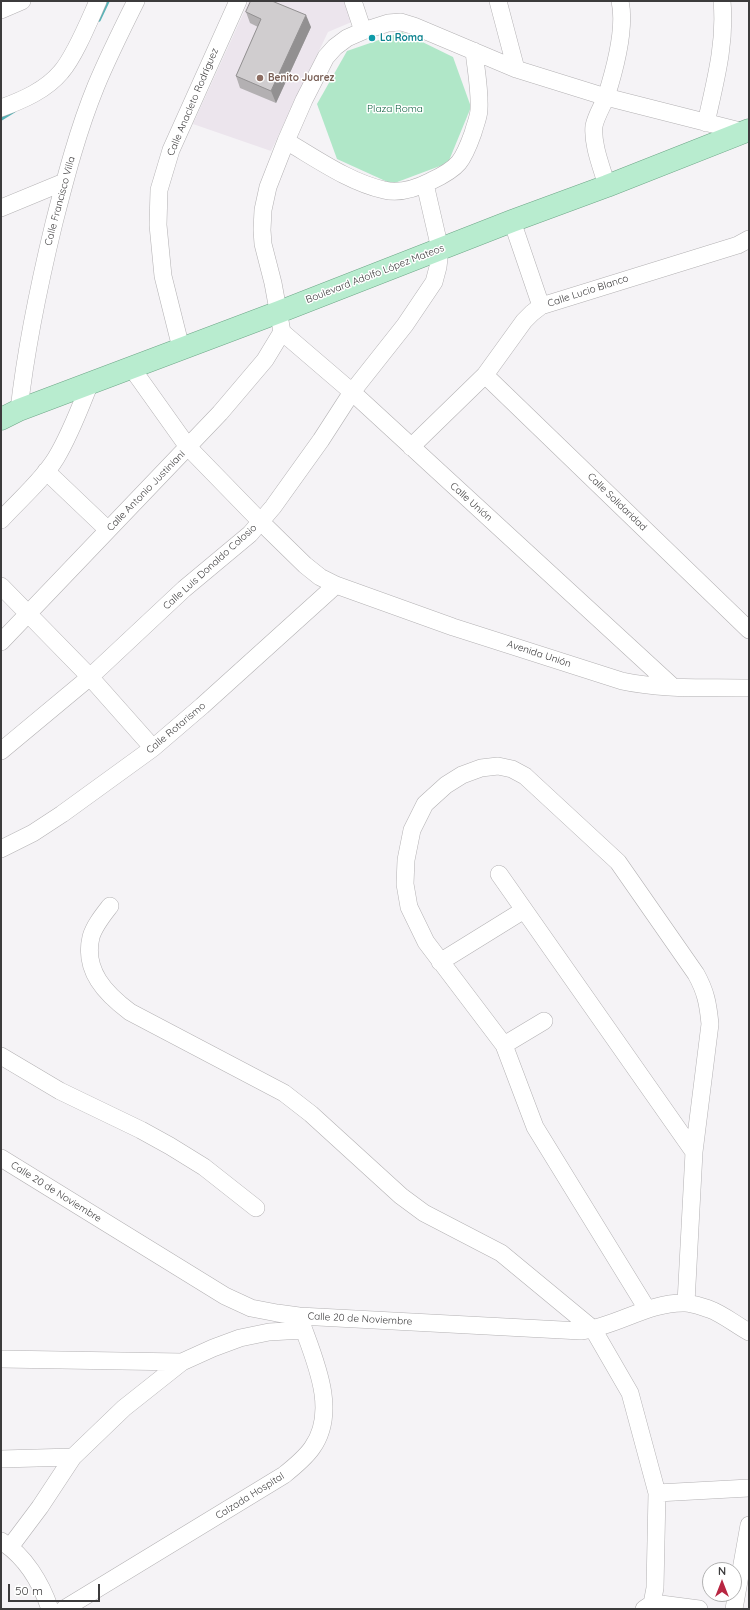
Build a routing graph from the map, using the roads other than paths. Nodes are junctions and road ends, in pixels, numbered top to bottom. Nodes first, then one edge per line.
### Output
1 (22, 1) edge
2 (98, 1) edge
3 (136, 1) edge
4 (238, 1) edge
5 (352, 1) edge
6 (498, 1) edge
7 (620, 1) edge
8 (722, 1) edge
9 (1, 10) edge
10 (363, 31) junction
11 (474, 51) junction
12 (516, 69) junction
13 (606, 97) junction
14 (1, 108) edge
15 (706, 123) junction
16 (746, 131) edge
17 (286, 141) junction
18 (64, 182) junction
19 (425, 184) junction
20 (607, 186) junction
21 (1, 208) edge
22 (512, 221) junction
23 (749, 239) edge
24 (440, 249) junction
25 (541, 306) junction
26 (280, 322) junction
27 (181, 348) junction
28 (132, 367) junction
29 (485, 374) junction
30 (90, 383) junction
31 (352, 392) junction
32 (6, 417) edge
33 (188, 447) junction
34 (412, 447) junction
35 (46, 471) junction
36 (1, 520) edge
37 (261, 522) junction
38 (108, 530) junction
39 (336, 585) junction
40 (1, 586) edge
41 (29, 614) junction
42 (749, 630) edge
43 (1, 642) edge
44 (90, 677) junction
45 (673, 687) junction
46 (749, 688) edge
47 (153, 748) junction
48 (1, 751) edge
49 (1, 849) edge
50 (499, 874) dead end
51 (110, 906) dead end
52 (524, 910) junction
53 (440, 962) junction
54 (544, 1021) dead end
55 (504, 1045) junction
56 (1, 1056) edge
57 (694, 1152) junction
58 (1, 1158) edge
59 (256, 1208) dead end
60 (686, 1303) junction
61 (647, 1309) junction
62 (301, 1323) junction
63 (593, 1329) junction
64 (749, 1332) edge
65 (1, 1359) edge
66 (182, 1362) junction
67 (73, 1456) junction
68 (1, 1459) edge
69 (749, 1488) edge
70 (657, 1493) junction
71 (749, 1529) edge
72 (5, 1544) edge
73 (649, 1607) edge
74 (50, 1609) edge
75 (64, 1609) edge
76 (699, 1609) edge
77 (734, 1609) edge

1 - 9 street
2 - 14 street
3 - 18 street, Calle Francisco Villa
4 - 27 street, Calle Anacleto Rodríguez
5 - 10 street
6 - 12 street
7 - 13 street
8 - 15 street
10 - 11 street
10 - 17 street
11 - 12 street
11 - 19 street
12 - 13 street
13 - 15 street
13 - 20 street
15 - 16 street
16 - 20 main road, Boulevard Adolfo López Mateos
17 - 19 street
17 - 26 street
18 - 21 street
18 - 32 street, Calle Francisco Villa
19 - 24 street
20 - 22 main road, Boulevard Adolfo López Mateos
22 - 24 main road, Boulevard Adolfo López Mateos
22 - 25 street
23 - 25 street, Calle Lucio Blanco
24 - 26 main road, Boulevard Adolfo López Mateos
24 - 31 street, Calle Luis Donaldo Colosio
25 - 29 street, Calle Lucio Blanco
26 - 27 main road, Boulevard Adolfo López Mateos
26 - 31 street, Calle Unión
26 - 33 street, Calle Antonio Justiniani
27 - 28 main road, Boulevard Adolfo López Mateos
28 - 30 main road, Boulevard Adolfo López Mateos
28 - 33 street, Avenida Unión
29 - 34 street, Calle Lucio Blanco
29 - 42 street, Calle Solidaridad
30 - 32 main road, Boulevard Adolfo López Mateos
30 - 35 street
31 - 34 street, Calle Unión
31 - 37 street, Calle Luis Donaldo Colosio
33 - 37 street, Avenida Unión
33 - 38 street, Calle Antonio Justiniani
34 - 45 street, Calle Unión
35 - 36 street
35 - 38 street
37 - 39 street, Avenida Unión
37 - 44 street, Calle Luis Donaldo Colosio
38 - 41 street, Calle Antonio Justiniani
39 - 45 street, Avenida Unión
39 - 47 street, Calle Rotarismo
40 - 41 street
41 - 43 street, Calle Antonio Justiniani
41 - 44 street
44 - 47 street
44 - 48 street, Calle Luis Donaldo Colosio
45 - 46 street, Avenida Unión
47 - 49 street, Calle Rotarismo
50 - 52 street
51 - 63 street
52 - 53 street
52 - 57 street
53 - 55 street
53 - 57 street
54 - 55 street
55 - 61 street
56 - 59 street
57 - 60 street
58 - 62 street, Calle 20 de Noviembre
60 - 61 street, Calle 20 de Noviembre
60 - 64 street, Calle 20 de Noviembre
61 - 63 street, Calle 20 de Noviembre
62 - 63 street, Calle 20 de Noviembre
62 - 66 street
62 - 75 street, Calzada Hospital
63 - 70 street
65 - 66 street
66 - 67 street
67 - 68 street
67 - 72 street
69 - 70 street
70 - 73 street
71 - 77 street
72 - 74 street
73 - 76 street

